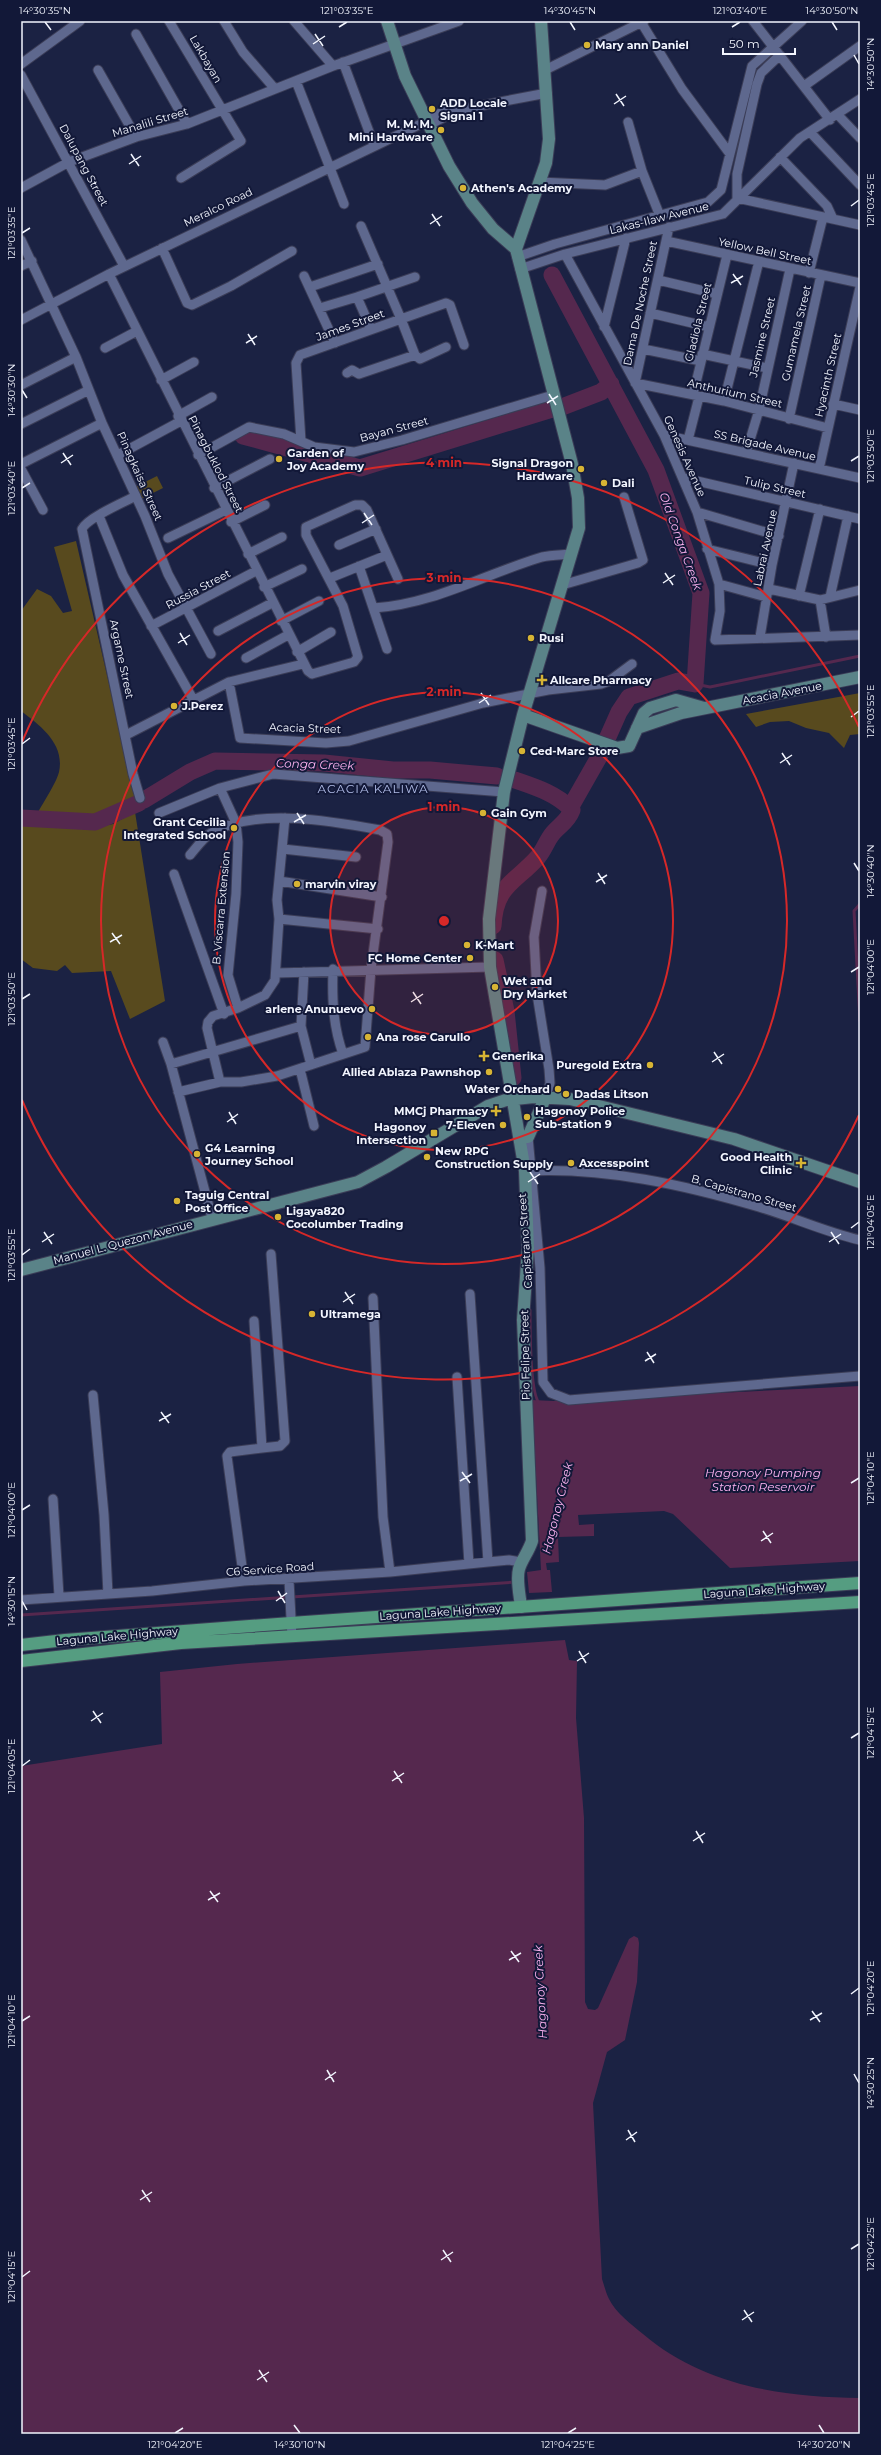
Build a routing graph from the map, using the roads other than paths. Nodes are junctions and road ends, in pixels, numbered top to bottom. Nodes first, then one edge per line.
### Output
1 (80, 21) edge
2 (169, 21) edge
3 (224, 21) edge
4 (294, 21) edge
5 (387, 21) edge
6 (459, 21) edge
7 (541, 21) edge
8 (753, 21) edge
9 (802, 21) edge
10 (642, 22) edge
11 (136, 34) dead end
12 (393, 44) junction
13 (772, 46) junction
14 (860, 46) edge
15 (780, 55) junction
16 (344, 62) junction
17 (21, 64) edge
18 (333, 66) junction
19 (98, 70) dead end
20 (545, 70) junction
21 (21, 75) edge
22 (296, 81) junction
23 (804, 86) junction
24 (275, 89) junction
25 (547, 93) junction
26 (860, 99) edge
27 (221, 110) junction
28 (834, 118) junction
29 (427, 121) junction
30 (628, 122) dead end
31 (187, 124) junction
32 (810, 132) junction
33 (136, 137) junction
34 (860, 138) edge
35 (374, 145) junction
36 (730, 154) junction
37 (780, 157) junction
38 (69, 162) junction
39 (328, 167) junction
40 (642, 171) junction
41 (181, 178) dead end
42 (540, 182) junction
43 (860, 185) edge
44 (21, 188) edge
45 (737, 198) junction
46 (344, 204) dead end
47 (660, 216) junction
48 (823, 217) junction
49 (833, 219) junction
50 (860, 225) edge
51 (361, 226) dead end
52 (670, 227) junction
53 (626, 238) junction
54 (21, 240) edge
55 (666, 241) junction
56 (162, 248) junction
57 (292, 252) dead end
58 (565, 254) junction
59 (727, 255) junction
60 (518, 259) junction
61 (32, 261) junction
62 (759, 261) junction
63 (378, 264) junction
64 (21, 266) edge
65 (124, 266) junction
66 (790, 269) junction
67 (809, 273) junction
68 (109, 274) junction
69 (821, 275) junction
70 (304, 276) dead end
71 (416, 277) dead end
72 (658, 280) junction
73 (860, 283) edge
74 (310, 287) junction
75 (860, 287) edge
76 (388, 288) junction
77 (717, 294) junction
78 (357, 297) junction
79 (53, 305) junction
80 (320, 308) junction
81 (650, 313) junction
82 (401, 318) junction
83 (21, 320) edge
84 (604, 327) junction
85 (709, 327) junction
86 (372, 329) junction
87 (137, 331) junction
88 (335, 342) junction
89 (464, 344) dead end
90 (446, 347) dead end
91 (105, 348) dead end
92 (643, 349) junction
93 (415, 355) junction
94 (76, 357) junction
95 (702, 358) junction
96 (735, 361) junction
97 (194, 362) dead end
98 (767, 368) junction
99 (347, 373) dead end
100 (161, 380) junction
101 (635, 383) junction
102 (21, 385) edge
103 (89, 390) junction
104 (553, 395) junction
105 (696, 396) junction
106 (212, 397) dead end
107 (724, 401) junction
108 (834, 404) junction
109 (759, 410) junction
110 (860, 410) edge
111 (180, 418) junction
112 (789, 419) junction
113 (102, 423) junction
114 (21, 424) edge
115 (828, 428) junction
116 (664, 434) junction
117 (688, 440) junction
118 (301, 441) junction
119 (746, 453) junction
120 (118, 455) junction
121 (198, 455) junction
122 (270, 459) dead end
123 (794, 463) junction
124 (21, 464) edge
125 (819, 469) junction
126 (21, 470) edge
127 (684, 478) junction
128 (860, 478) edge
129 (214, 488) junction
130 (136, 496) junction
131 (624, 497) dead end
132 (787, 502) junction
133 (265, 505) dead end
134 (820, 509) junction
135 (43, 510) dead end
136 (226, 510) junction
137 (697, 512) junction
138 (99, 516) junction
139 (848, 516) junction
140 (860, 519) edge
141 (231, 522) junction
142 (376, 529) junction
143 (779, 536) junction
144 (282, 537) dead end
145 (168, 538) dead end
146 (339, 545) dead end
147 (707, 549) junction
148 (248, 554) junction
149 (572, 554) junction
150 (387, 555) junction
151 (772, 564) junction
152 (359, 566) junction
153 (302, 569) dead end
154 (256, 571) junction
155 (330, 578) junction
156 (398, 579) dead end
157 (720, 584) junction
158 (562, 585) junction
159 (264, 587) junction
160 (860, 590) edge
161 (767, 593) junction
162 (799, 596) junction
163 (830, 597) junction
164 (820, 600) junction
165 (319, 601) dead end
166 (272, 603) junction
167 (186, 608) junction
168 (374, 608) junction
169 (281, 621) junction
170 (151, 626) junction
171 (218, 631) dead end
172 (331, 632) dead end
173 (288, 635) junction
174 (860, 635) edge
175 (760, 637) junction
176 (826, 637) junction
177 (387, 649) dead end
178 (297, 652) junction
179 (211, 654) dead end
180 (246, 658) dead end
181 (303, 664) junction
182 (632, 664) dead end
183 (860, 677) edge
184 (229, 682) junction
185 (530, 694) junction
186 (194, 701) junction
187 (524, 715) junction
188 (126, 735) junction
189 (220, 788) junction
190 (504, 792) junction
191 (140, 798) dead end
192 (158, 812) dead end
193 (285, 818) junction
194 (236, 823) junction
195 (283, 849) junction
196 (190, 855) dead end
197 (356, 857) dead end
198 (174, 874) dead end
199 (279, 881) junction
200 (542, 891) dead end
201 (382, 897) junction
202 (279, 919) junction
203 (378, 928) junction
204 (490, 966) junction
205 (371, 969) junction
206 (333, 970) junction
207 (277, 972) junction
208 (304, 972) junction
209 (238, 1008) junction
210 (224, 1014) junction
211 (301, 1026) junction
212 (163, 1042) dead end
213 (213, 1051) junction
214 (343, 1054) junction
215 (171, 1064) junction
216 (311, 1065) junction
217 (300, 1069) junction
218 (508, 1071) junction
219 (220, 1082) junction
220 (178, 1092) junction
221 (546, 1096) junction
222 (517, 1099) junction
223 (494, 1103) junction
224 (314, 1126) dead end
225 (528, 1137) joint
226 (528, 1171) junction
227 (860, 1182) edge
228 (212, 1218) junction
229 (860, 1240) edge
230 (271, 1254) dead end
231 (21, 1270) edge
232 (470, 1294) dead end
233 (373, 1298) dead end
234 (532, 1320) junction
235 (254, 1321) dead end
236 (860, 1376) edge
237 (457, 1377) dead end
238 (94, 1396) dead end
239 (262, 1448) junction
240 (53, 1499) dead end
241 (488, 1562) junction
242 (469, 1564) junction
243 (520, 1567) junction
244 (390, 1572) junction
245 (244, 1581) junction
246 (289, 1583) junction
247 (860, 1584) edge
248 (108, 1594) junction
249 (60, 1596) junction
250 (21, 1600) edge
251 (860, 1602) edge
252 (521, 1607) junction
253 (290, 1617) junction
254 (292, 1637) junction
255 (21, 1645) edge
256 (21, 1661) edge

1 - 17 street
2 - 27 street, Lakbayan
3 - 24 street
4 - 18 street
5 - 12 main road
6 - 12 street, Manalili Street
7 - 20 main road
8 - 13 street
9 - 13 street
10 - 20 street
10 - 36 street
11 - 31 street
12 - 16 street, Manalili Street
12 - 29 main road
13 - 15 street
13 - 36 street
14 - 23 street
15 - 23 street
15 - 45 street
16 - 18 street, Manalili Street
16 - 35 street
18 - 22 street, Manalili Street
19 - 33 street
20 - 25 main road
21 - 38 street, Dalupang Street
22 - 24 street, Manalili Street
22 - 39 street
23 - 28 street
24 - 27 street, Manalili Street
25 - 29 street, Meralco Road
25 - 42 main road
26 - 28 street, Lakas-Ilaw Avenue
27 - 31 street, Manalili Street
27 - 41 street
28 - 32 street, Lakas-Ilaw Avenue
28 - 34 street
29 - 35 street, Meralco Road
29 - 60 main road
30 - 40 street
31 - 33 street, Manalili Street
32 - 37 street, Lakas-Ilaw Avenue
32 - 43 street
33 - 38 street, Manalili Street
35 - 39 street, Meralco Road
36 - 47 street
37 - 45 street, Lakas-Ilaw Avenue
37 - 49 street
38 - 44 street, Manalili Street
38 - 65 street, Dalupang Street
39 - 46 street
39 - 56 street, Meralco Road
40 - 42 street
40 - 47 street
42 - 60 main road
45 - 48 street
45 - 52 street, Lakas-Ilaw Avenue
47 - 60 street
48 - 49 street
48 - 67 street
49 - 50 street
51 - 63 street
52 - 53 street, Lakas-Ilaw Avenue
52 - 55 street, Dama De Noche Street
53 - 58 street, Lakas-Ilaw Avenue
53 - 84 street
54 - 61 street, Pinagkaisa Street
55 - 59 street, Yellow Bell Street
55 - 72 street, Dama De Noche Street
56 - 57 street
56 - 65 street, Meralco Road
58 - 60 street, Lakas-Ilaw Avenue
58 - 84 street, Genesis Avenue
59 - 62 street, Yellow Bell Street
59 - 77 street, Gladiola Street
60 - 104 main road, Pio Felipe Street
61 - 64 street
61 - 79 street, Pinagkaisa Street
62 - 66 street, Yellow Bell Street
62 - 96 street
63 - 74 street
63 - 76 street
65 - 68 street, Meralco Road
66 - 67 street, Yellow Bell Street
66 - 98 street, Jasmine Street
67 - 69 street, Yellow Bell Street
68 - 79 street, Meralco Road
68 - 87 street, Pinagbuklod Street
69 - 73 street, Yellow Bell Street
69 - 112 street, Gumamela Street
70 - 74 street
71 - 76 street
72 - 77 street
72 - 81 street, Dama De Noche Street
74 - 80 street
75 - 108 street, Hyacinth Street
76 - 78 street
76 - 82 street
77 - 85 street, Gladiola Street
78 - 80 street
78 - 86 street
79 - 83 street, Meralco Road
79 - 94 street, Pinagkaisa Street
80 - 88 street
81 - 85 street
81 - 92 street, Dama De Noche Street
82 - 86 street, James Street
82 - 89 street, James Street
82 - 93 street
84 - 101 street, Genesis Avenue
85 - 95 street, Gladiola Street
86 - 88 street, James Street
87 - 91 street
87 - 100 street, Pinagbuklod Street
88 - 118 street, James Street
90 - 93 street
92 - 95 street
92 - 101 street, Dama De Noche Street
93 - 99 street
94 - 102 street
94 - 103 street, Pinagkaisa Street
95 - 96 street
95 - 105 street, Gladiola Street
96 - 98 street
96 - 107 street
97 - 100 street
98 - 109 street, Jasmine Street
100 - 111 street, Pinagbuklod Street
101 - 105 street, Anthurium Street
101 - 116 street, Genesis Avenue
103 - 113 street, Pinagkaisa Street
103 - 114 street
104 - 118 street, Bayan Street
104 - 149 main road, Pio Felipe Street
105 - 107 street, Anthurium Street
105 - 117 street, Gladiola Street
106 - 111 street
107 - 109 street, Anthurium Street
108 - 110 street
108 - 115 street, Hyacinth Street
109 - 112 street, Anthurium Street
109 - 119 street, Jasmine Street
111 - 120 street
111 - 121 street, Pinagbuklod Street
112 - 115 street, Anthurium Street
113 - 120 street, Pinagkaisa Street
113 - 124 street
115 - 125 street, Hyacinth Street
116 - 117 street, SS Brigade Avenue
116 - 127 street, Genesis Avenue
117 - 119 street, SS Brigade Avenue
118 - 121 street, Bayan Street
119 - 123 street, SS Brigade Avenue
120 - 130 street, Pinagkaisa Street
121 - 129 street, Pinagbuklod Street
122 - 129 street
123 - 125 street, SS Brigade Avenue
123 - 132 street, Labrai Avenue
125 - 128 street, SS Brigade Avenue
126 - 135 street
127 - 132 street, Tulip Street
127 - 137 street, Genesis Avenue
129 - 136 street, Pinagbuklod Street
130 - 138 street
130 - 167 street, Pinagkaisa Street
131 - 158 street
132 - 134 street, Tulip Street
132 - 143 street, Labrai Avenue
133 - 141 street
134 - 139 street, Tulip Street
134 - 162 street
136 - 141 street, Pinagbuklod Street
136 - 145 street
137 - 143 street
137 - 147 street, Genesis Avenue
138 - 170 street
138 - 188 street, Argame Street
139 - 140 street, Tulip Street
139 - 163 street
141 - 148 street, Pinagbuklod Street
142 - 146 street
142 - 150 street
142 - 155 street
143 - 151 street, Labrai Avenue
144 - 148 street
147 - 151 street
147 - 157 street, Genesis Avenue
148 - 154 street, Pinagbuklod Street
149 - 158 main road, Pio Felipe Street
149 - 168 street
150 - 152 street
150 - 156 street
151 - 161 street, Labrai Avenue
152 - 155 street
152 - 168 street
153 - 159 street
154 - 159 street, Pinagbuklod Street
154 - 167 street, Russia Street
155 - 181 street
157 - 161 street
157 - 175 street, Genesis Avenue
158 - 185 main road, Pio Felipe Street
159 - 166 street, Pinagbuklod Street
160 - 163 street
161 - 162 street
161 - 175 street, Labrai Avenue
162 - 164 street
163 - 164 street
164 - 176 street
165 - 169 street
166 - 169 street, Pinagbuklod Street
166 - 171 street
167 - 170 street, Russia Street
167 - 179 street, Pinagkaisa Street
168 - 177 street
169 - 173 street, Pinagbuklod Street
170 - 186 street
172 - 178 street
173 - 178 street, Pinagbuklod Street
173 - 180 street
174 - 176 street
175 - 176 street
178 - 181 street, Pinagbuklod Street
181 - 184 street
182 - 185 street
183 - 187 main road, Acacia Avenue
184 - 185 street, Acacia Street
184 - 186 street
185 - 187 main road, Pio Felipe Street
186 - 188 street
187 - 190 main road, Pio Felipe Street
188 - 191 street, Argame Street
189 - 190 street
189 - 192 street
189 - 194 street, B. Viscarra Extension
190 - 204 main road, Pio Felipe Street
193 - 194 street
193 - 195 street
193 - 201 street
194 - 196 street
194 - 209 street, B. Viscarra Extension
195 - 197 street
195 - 199 street
198 - 210 street
199 - 201 street
199 - 202 street
200 - 221 street
201 - 203 street
202 - 203 street
202 - 207 street
203 - 205 street
204 - 205 street
204 - 218 main road, Pio Felipe Street
205 - 206 street
205 - 214 street
206 - 208 street
206 - 214 street
207 - 208 street
207 - 209 street
208 - 211 street
209 - 210 street
210 - 213 street
211 - 213 street
211 - 216 street
212 - 215 street
213 - 215 street
213 - 219 street
214 - 216 street
215 - 220 street
216 - 217 street
217 - 219 street
217 - 224 street
218 - 222 main road, Pio Felipe Street
218 - 223 main road
219 - 220 street
220 - 228 street
221 - 222 main road, Manuel L. Quezon Avenue
221 - 225 main road
221 - 227 main road, Manuel L. Quezon Avenue
222 - 223 main road, Manuel L. Quezon Avenue
222 - 226 main road, Pio Felipe Street
223 - 228 main road, Manuel L. Quezon Avenue
225 - 226 street, Capistrano Street
226 - 229 street, B. Capistrano Street
226 - 234 main road, Pio Felipe Street
226 - 234 street, Capistrano Street
228 - 231 main road, Manuel L. Quezon Avenue
230 - 239 street
232 - 241 street
233 - 244 street
234 - 236 street, Capistrano Street
234 - 243 main road, Pio Felipe Street
235 - 239 street
237 - 242 street
238 - 248 street
239 - 245 street
240 - 249 street
241 - 242 street, C6 Service Road
241 - 243 street, C6 Service Road
242 - 244 street, C6 Service Road
243 - 252 main road
244 - 246 street, C6 Service Road
245 - 246 street, C6 Service Road
245 - 248 street, C6 Service Road
246 - 253 street
247 - 252 main road, Laguna Lake Highway
248 - 249 street, C6 Service Road
249 - 250 street, C6 Service Road
251 - 254 main road, Laguna Lake Highway
252 - 253 main road, Laguna Lake Highway
253 - 254 street
253 - 255 main road, Laguna Lake Highway
254 - 256 main road, Laguna Lake Highway

